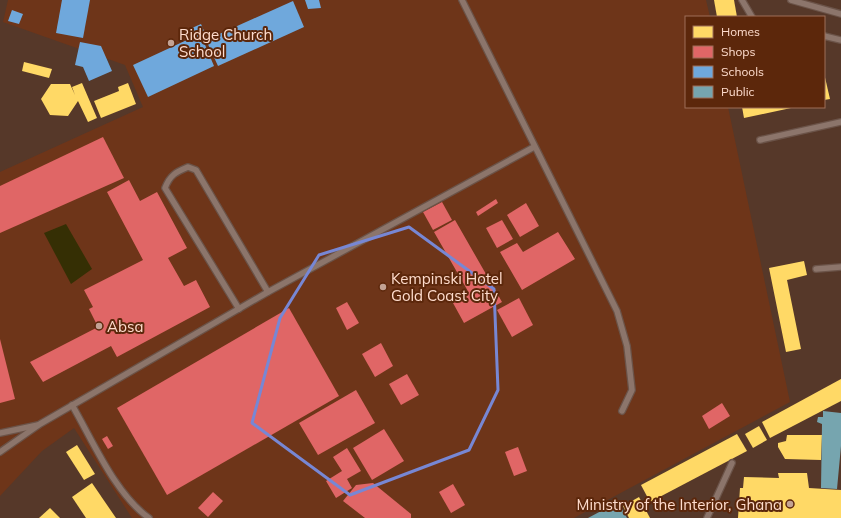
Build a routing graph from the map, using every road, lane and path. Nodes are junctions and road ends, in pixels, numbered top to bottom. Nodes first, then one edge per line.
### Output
1 (462, 0) edge
2 (742, 0) edge
3 (791, 0) edge
4 (841, 14) edge
5 (751, 16) edge
6 (825, 36) edge
7 (841, 40) edge
8 (841, 122) edge
9 (760, 140) dead end
10 (534, 147) junction
11 (841, 267) edge
12 (816, 269) dead end
13 (268, 292) junction
14 (239, 309) junction
15 (72, 405) junction
16 (622, 411) dead end
17 (40, 424) junction
18 (0, 433) edge
19 (0, 452) edge
20 (732, 463) dead end
21 (149, 518) edge
22 (707, 518) edge

1 - 10 lane
2 - 5 lane
3 - 4 lane
6 - 7 lane
8 - 9 lane
10 - 13 lane
10 - 16 lane
11 - 12 lane
13 - 14 lane
13 - 14 lane
14 - 15 lane
15 - 17 lane
15 - 21 lane
17 - 18 lane
17 - 19 lane
20 - 22 lane

